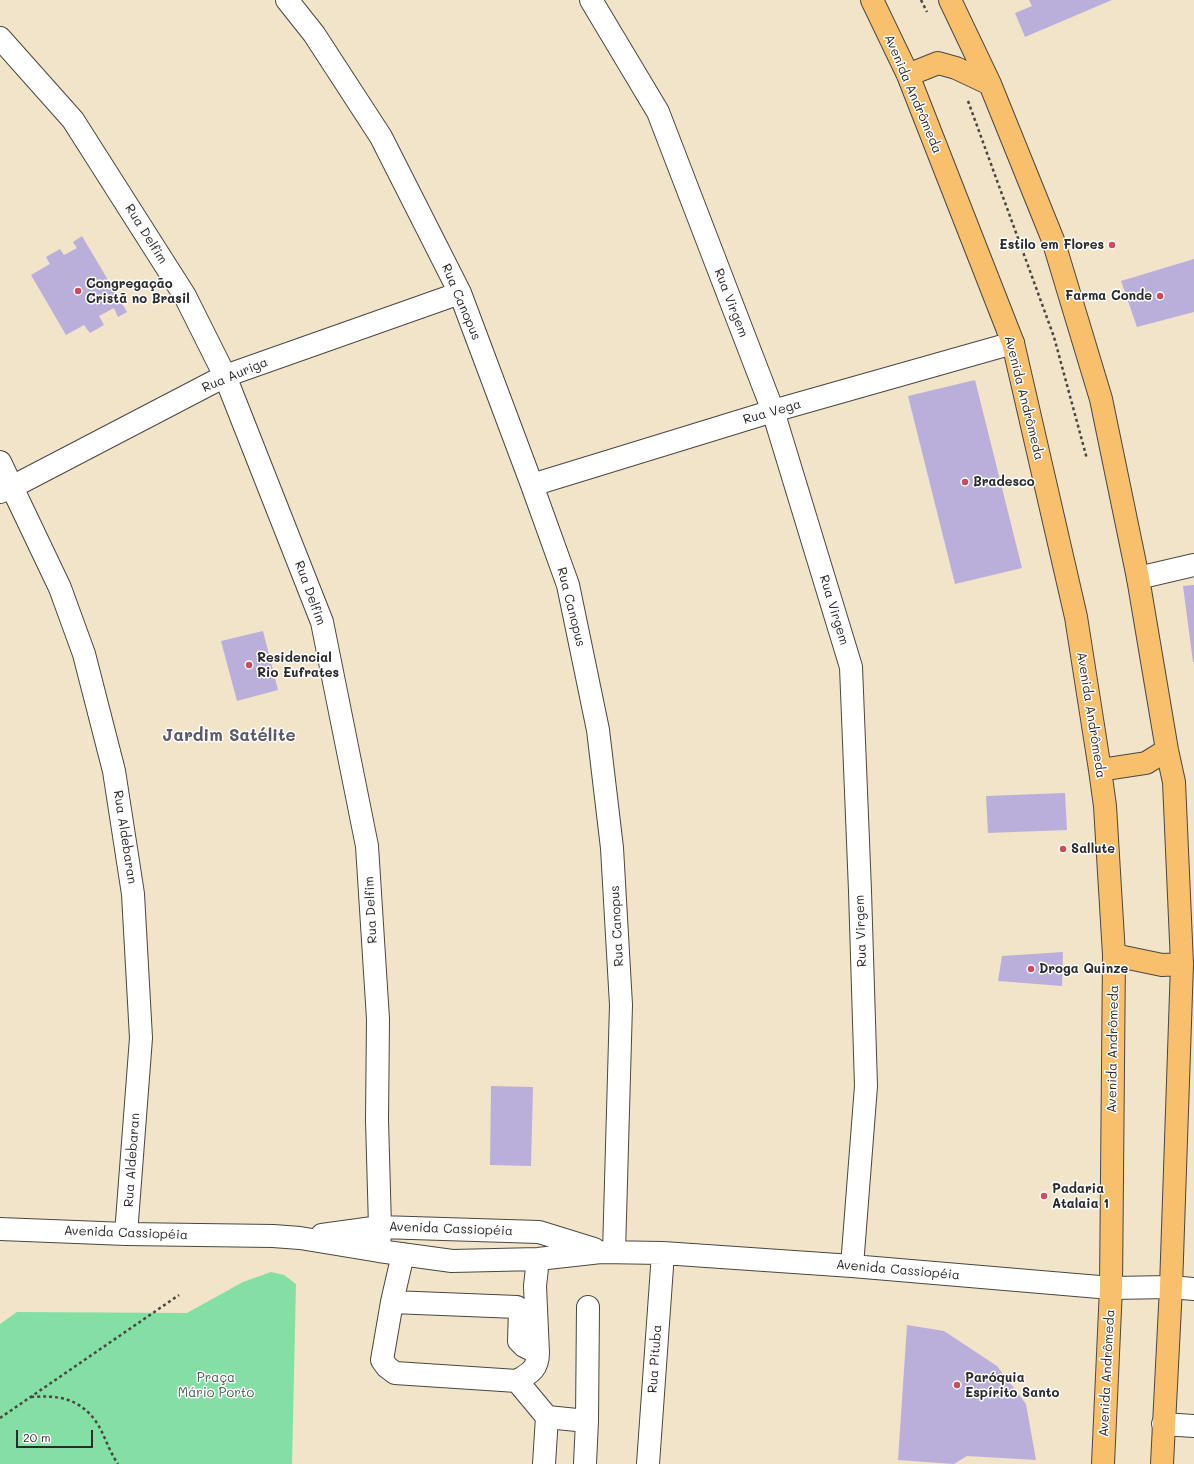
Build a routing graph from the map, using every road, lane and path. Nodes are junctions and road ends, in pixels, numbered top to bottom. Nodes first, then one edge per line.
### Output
1 (287, 0) edge
2 (590, 0) edge
3 (872, 0) edge
4 (950, 0) edge
5 (0, 38) edge
6 (908, 75) junction
7 (990, 84) junction
8 (460, 293) junction
9 (1013, 343) junction
10 (225, 376) junction
11 (773, 411) junction
12 (0, 462) edge
13 (532, 485) junction
14 (6, 489) edge
15 (1194, 565) edge
16 (1138, 578) junction
17 (1167, 750) junction
18 (1100, 770) junction
19 (1114, 955) junction
20 (1182, 964) junction
21 (380, 1227) junction
22 (0, 1229) edge
23 (126, 1234) junction
24 (300, 1238) junction
25 (379, 1251) junction
26 (607, 1252) junction
27 (663, 1253) junction
28 (403, 1254) junction
29 (538, 1259) junction
30 (852, 1266) junction
31 (1171, 1287) junction
32 (1111, 1288) junction
33 (1194, 1289) edge
34 (179, 1295) dead end
35 (392, 1302) junction
36 (588, 1307) dead end
37 (538, 1353) junction
38 (517, 1381) junction
39 (30, 1397) junction
40 (547, 1417) junction
41 (0, 1418) edge
42 (587, 1421) junction
43 (1163, 1424) junction
44 (1194, 1426) edge
45 (118, 1464) edge
46 (544, 1464) edge
47 (585, 1464) edge
48 (648, 1464) edge
49 (1102, 1464) edge
50 (1162, 1464) edge

1 - 8 street, Rua Canopus
2 - 11 street, Rua Virgem
3 - 6 main road, Avenida Andrômeda
4 - 7 main road
5 - 10 street, Rua Delfim
6 - 7 main road
6 - 9 main road, Avenida Andrômeda
7 - 16 main road
8 - 10 street, Rua Auriga
8 - 13 street, Rua Canopus
9 - 11 street, Rua Vega
9 - 18 main road, Avenida Andrômeda
10 - 14 street, Rua Auriga
10 - 21 street, Rua Delfim
11 - 13 street, Rua Vega
11 - 30 street, Rua Virgem
12 - 14 street, Rua Aldebaran
13 - 26 street, Rua Canopus
14 - 23 street, Rua Aldebaran
15 - 16 street
16 - 17 main road
17 - 18 main road
17 - 20 main road
18 - 19 main road, Avenida Andrômeda
19 - 20 main road
19 - 32 main road, Avenida Andrômeda
20 - 31 main road
21 - 24 street, Avenida Cassiopéia
21 - 25 street, Rua Delfim
21 - 26 street, Avenida Cassiopéia
22 - 23 street, Avenida Cassiopéia
23 - 24 street, Avenida Cassiopéia
24 - 25 street, Avenida Cassiopéia
25 - 28 street, Avenida Cassiopéia
26 - 27 street, Avenida Cassiopéia
26 - 29 street, Avenida Cassiopéia
27 - 30 street, Avenida Cassiopéia
27 - 48 street, Rua Pituba
28 - 29 street, Avenida Cassiopéia
28 - 35 street
29 - 37 street
30 - 32 street, Avenida Cassiopéia
31 - 32 street, Avenida Cassiopéia
31 - 33 street, Avenida Cassiopéia
31 - 43 main road
32 - 49 main road, Avenida Andrômeda
34 - 39 path
35 - 37 street
35 - 38 street
36 - 42 street
37 - 38 street
38 - 40 street
39 - 41 path
39 - 45 path
40 - 42 street
40 - 46 street
42 - 47 street
43 - 44 street
43 - 50 main road

